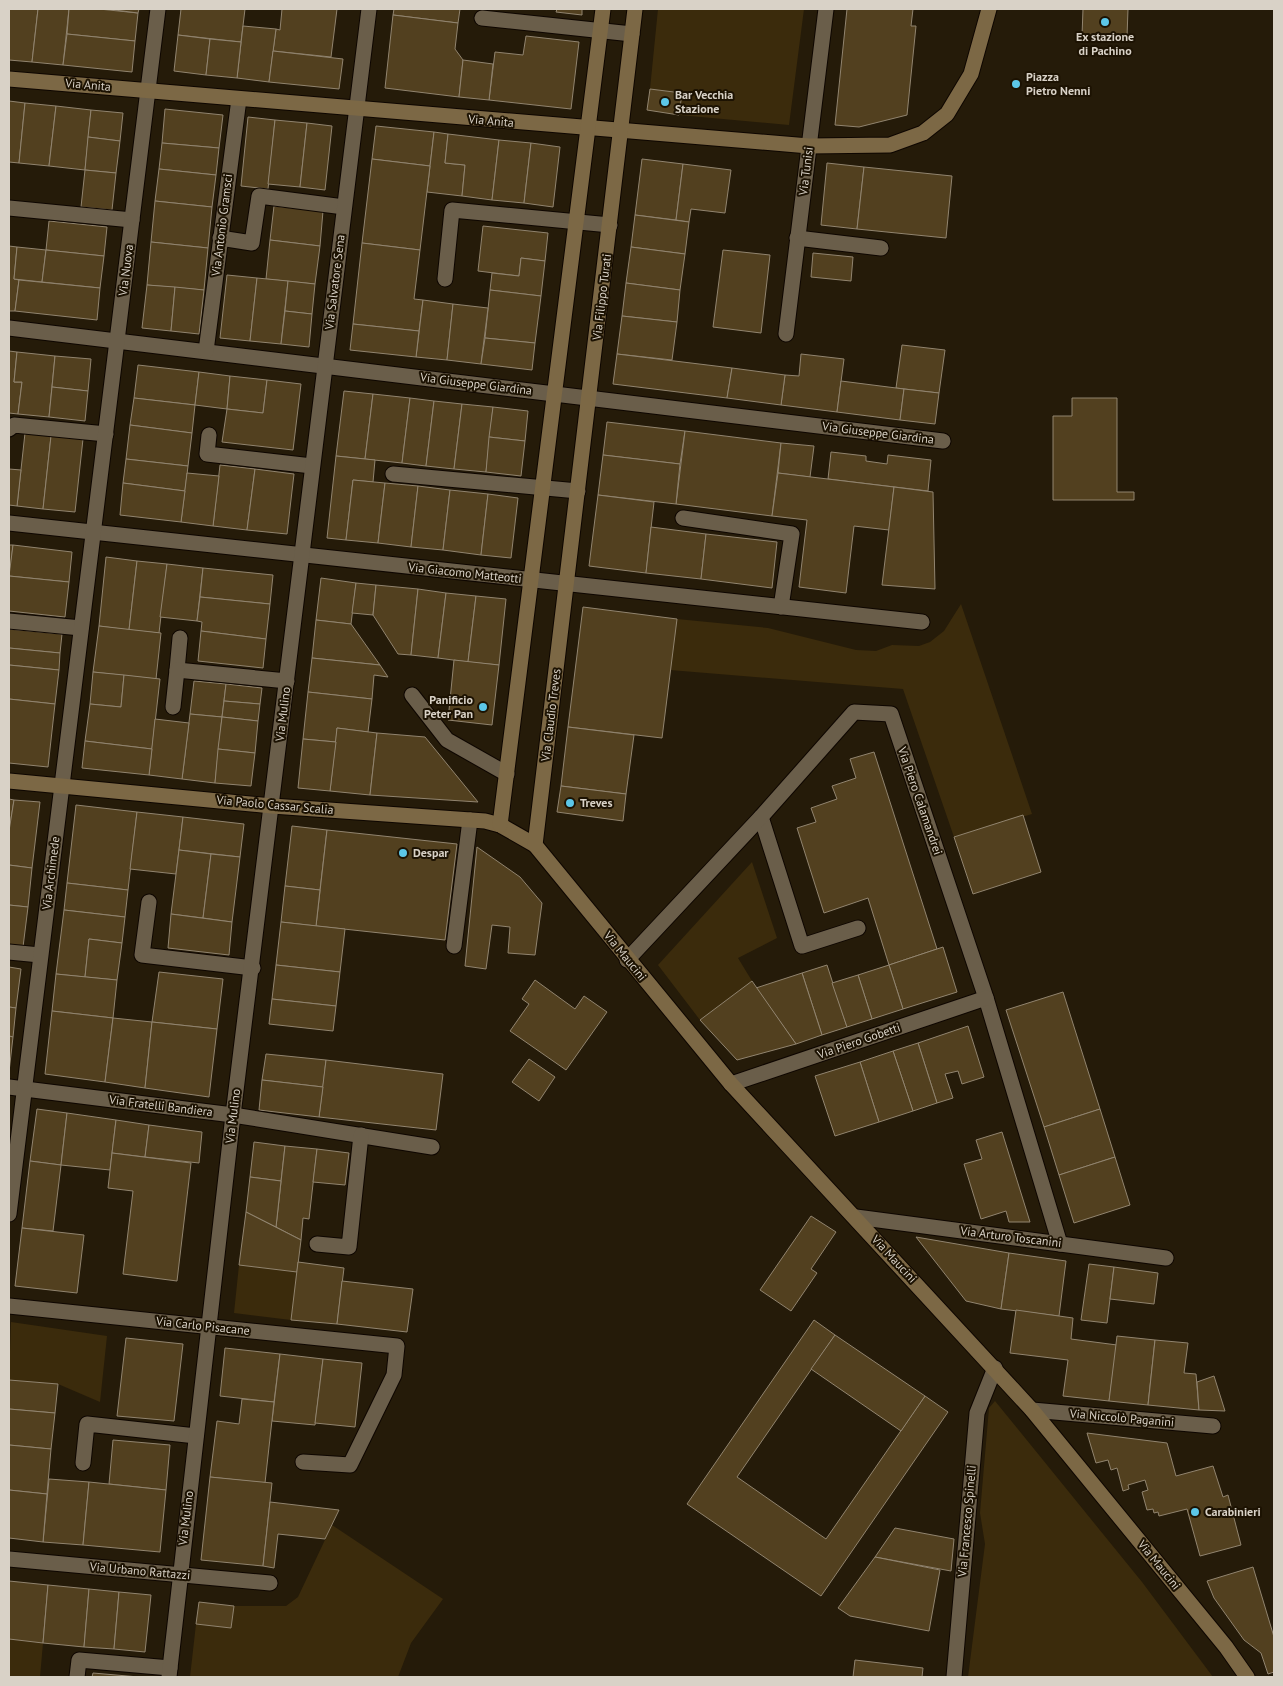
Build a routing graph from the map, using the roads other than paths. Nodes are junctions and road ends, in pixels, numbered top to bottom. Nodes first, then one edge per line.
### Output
1 (158, 9) edge
2 (369, 9) edge
3 (603, 9) edge
4 (635, 9) edge
5 (826, 9) edge
6 (989, 9) edge
7 (482, 18) dead end
8 (600, 31) junction
9 (632, 34) junction
10 (9, 79) edge
11 (148, 90) junction
12 (239, 99) junction
13 (357, 110) junction
14 (587, 129) junction
15 (621, 132) junction
16 (809, 146) junction
17 (344, 207) junction
18 (9, 208) edge
19 (132, 220) junction
20 (576, 222) junction
21 (610, 225) junction
22 (220, 238) junction
23 (797, 238) junction
24 (881, 248) dead end
25 (445, 279) dead end
26 (9, 328) edge
27 (786, 334) dead end
28 (117, 342) junction
29 (206, 351) junction
30 (325, 366) junction
31 (554, 394) junction
32 (590, 398) junction
33 (9, 429) edge
34 (106, 434) junction
35 (209, 435) dead end
36 (943, 441) dead end
37 (312, 466) junction
38 (393, 474) dead end
39 (543, 488) junction
40 (578, 491) junction
41 (683, 518) dead end
42 (9, 523) edge
43 (93, 532) junction
44 (302, 555) junction
45 (531, 580) junction
46 (568, 585) junction
47 (781, 607) junction
48 (9, 621) edge
49 (922, 622) dead end
50 (81, 628) junction
51 (180, 638) dead end
52 (177, 670) junction
53 (287, 681) junction
54 (412, 695) dead end
55 (173, 707) dead end
56 (507, 774) junction
57 (9, 781) edge
58 (62, 785) junction
59 (272, 806) junction
60 (761, 817) junction
61 (470, 820) junction
62 (500, 825) junction
63 (535, 845) junction
64 (148, 902) dead end
65 (858, 928) dead end
66 (454, 946) dead end
67 (9, 952) edge
68 (40, 955) junction
69 (627, 960) junction
70 (252, 968) junction
71 (986, 998) junction
72 (731, 1084) junction
73 (9, 1087) edge
74 (24, 1089) junction
75 (233, 1115) junction
76 (361, 1135) junction
77 (432, 1147) dead end
78 (11, 1173) edge
79 (9, 1214) edge
80 (856, 1217) junction
81 (317, 1244) dead end
82 (1060, 1244) junction
83 (1166, 1258) dead end
84 (9, 1306) edge
85 (209, 1326) junction
86 (994, 1368) junction
87 (1032, 1410) junction
88 (1213, 1426) dead end
89 (196, 1436) junction
90 (303, 1462) dead end
91 (83, 1463) dead end
92 (9, 1559) edge
93 (179, 1574) junction
94 (270, 1583) dead end
95 (169, 1672) edge
96 (77, 1677) edge
97 (954, 1677) edge
98 (1247, 1677) edge

1 - 11 street, Via Nuova
2 - 13 street, Via Salvatore Sena
3 - 8 street
4 - 9 street, Via Filippo Turati
5 - 16 street, Via Tunisi
6 - 16 street, Via Anita
7 - 8 street
8 - 9 street
8 - 14 street
9 - 15 street, Via Filippo Turati
10 - 11 street, Via Anita
11 - 12 street, Via Anita
11 - 19 street, Via Nuova
12 - 13 street, Via Anita
12 - 22 street, Via Antonio Gramsci
13 - 14 street, Via Anita
13 - 17 street, Via Salvatore Sena
14 - 15 street, Via Anita
14 - 20 street
15 - 16 street, Via Anita
15 - 21 street, Via Filippo Turati
16 - 23 street, Via Tunisi
17 - 22 street
17 - 30 street, Via Salvatore Sena
18 - 19 street
19 - 28 street, Via Nuova
20 - 21 street
20 - 25 street
20 - 31 street
21 - 32 street, Via Filippo Turati
22 - 29 street, Via Antonio Gramsci
23 - 24 street
23 - 27 street, Via Tunisi
26 - 28 street, Via Giuseppe Giardina
28 - 29 street, Via Giuseppe Giardina
28 - 34 street, Via Nuova
29 - 30 street, Via Giuseppe Giardina
30 - 31 street, Via Giuseppe Giardina
30 - 37 street, Via Salvatore Sena
31 - 32 street, Via Giuseppe Giardina
31 - 39 street
32 - 36 street, Via Giuseppe Giardina
32 - 40 street, Via Filippo Turati
33 - 34 street
34 - 43 street, Via Nuova
35 - 37 street
37 - 44 street, Via Salvatore Sena
38 - 39 street
39 - 40 street
39 - 45 street
40 - 46 street, Via Filippo Turati
41 - 47 street
42 - 43 street, Via Giacomo Matteotti
43 - 44 street, Via Giacomo Matteotti
43 - 50 street, Via Archimede
44 - 45 street, Via Giacomo Matteotti
44 - 53 street, Via Mulino
45 - 46 street, Via Giacomo Matteotti
45 - 56 street
46 - 47 street, Via Giacomo Matteotti
46 - 63 street, Via Claudio Treves
47 - 49 street, Via Giacomo Matteotti
48 - 50 street
50 - 58 street, Via Archimede
51 - 52 street
52 - 53 street
52 - 55 street
53 - 59 street, Via Mulino
54 - 56 street
56 - 62 street
57 - 58 street, Via Paolo Cassar Scalia
58 - 59 street, Via Paolo Cassar Scalia
58 - 68 street, Via Archimede
59 - 61 street, Via Paolo Cassar Scalia
59 - 70 street, Via Mulino
60 - 65 street
60 - 69 street, Via Piero Calamandrei
60 - 71 street, Via Piero Calamandrei
61 - 62 street, Via Paolo Cassar Scalia
61 - 66 street
62 - 63 street, Via Paolo Cassar Scalia
63 - 69 street, Via Maucini
64 - 70 street
67 - 68 street
68 - 74 street, Via Archimede
69 - 72 street, Via Maucini
70 - 75 street, Via Mulino
71 - 72 street, Via Piero Gobetti
71 - 82 street, Via Piero Calamandrei
72 - 80 street, Via Maucini
73 - 74 street, Via Fratelli Bandiera
74 - 75 street, Via Fratelli Bandiera
74 - 78 street, Via Archimede
75 - 76 street, Via Fratelli Bandiera
75 - 85 street, Via Mulino
76 - 77 street, Via Fratelli Bandiera
76 - 81 street
78 - 79 street, Via Archimede
80 - 82 street, Via Arturo Toscanini
80 - 86 street, Via Maucini
82 - 83 street, Via Arturo Toscanini
84 - 85 street, Via Carlo Pisacane
85 - 89 street, Via Mulino
85 - 90 street, Via Carlo Pisacane
86 - 87 street, Via Maucini
86 - 97 street, Via Francesco Spinelli
87 - 88 street, Via Niccolò Paganini
87 - 98 street, Via Maucini
89 - 91 street
89 - 93 street, Via Mulino
92 - 93 street, Via Urbano Rattazzi
93 - 94 street, Via Urbano Rattazzi
93 - 95 street, Via Mulino
95 - 96 street

